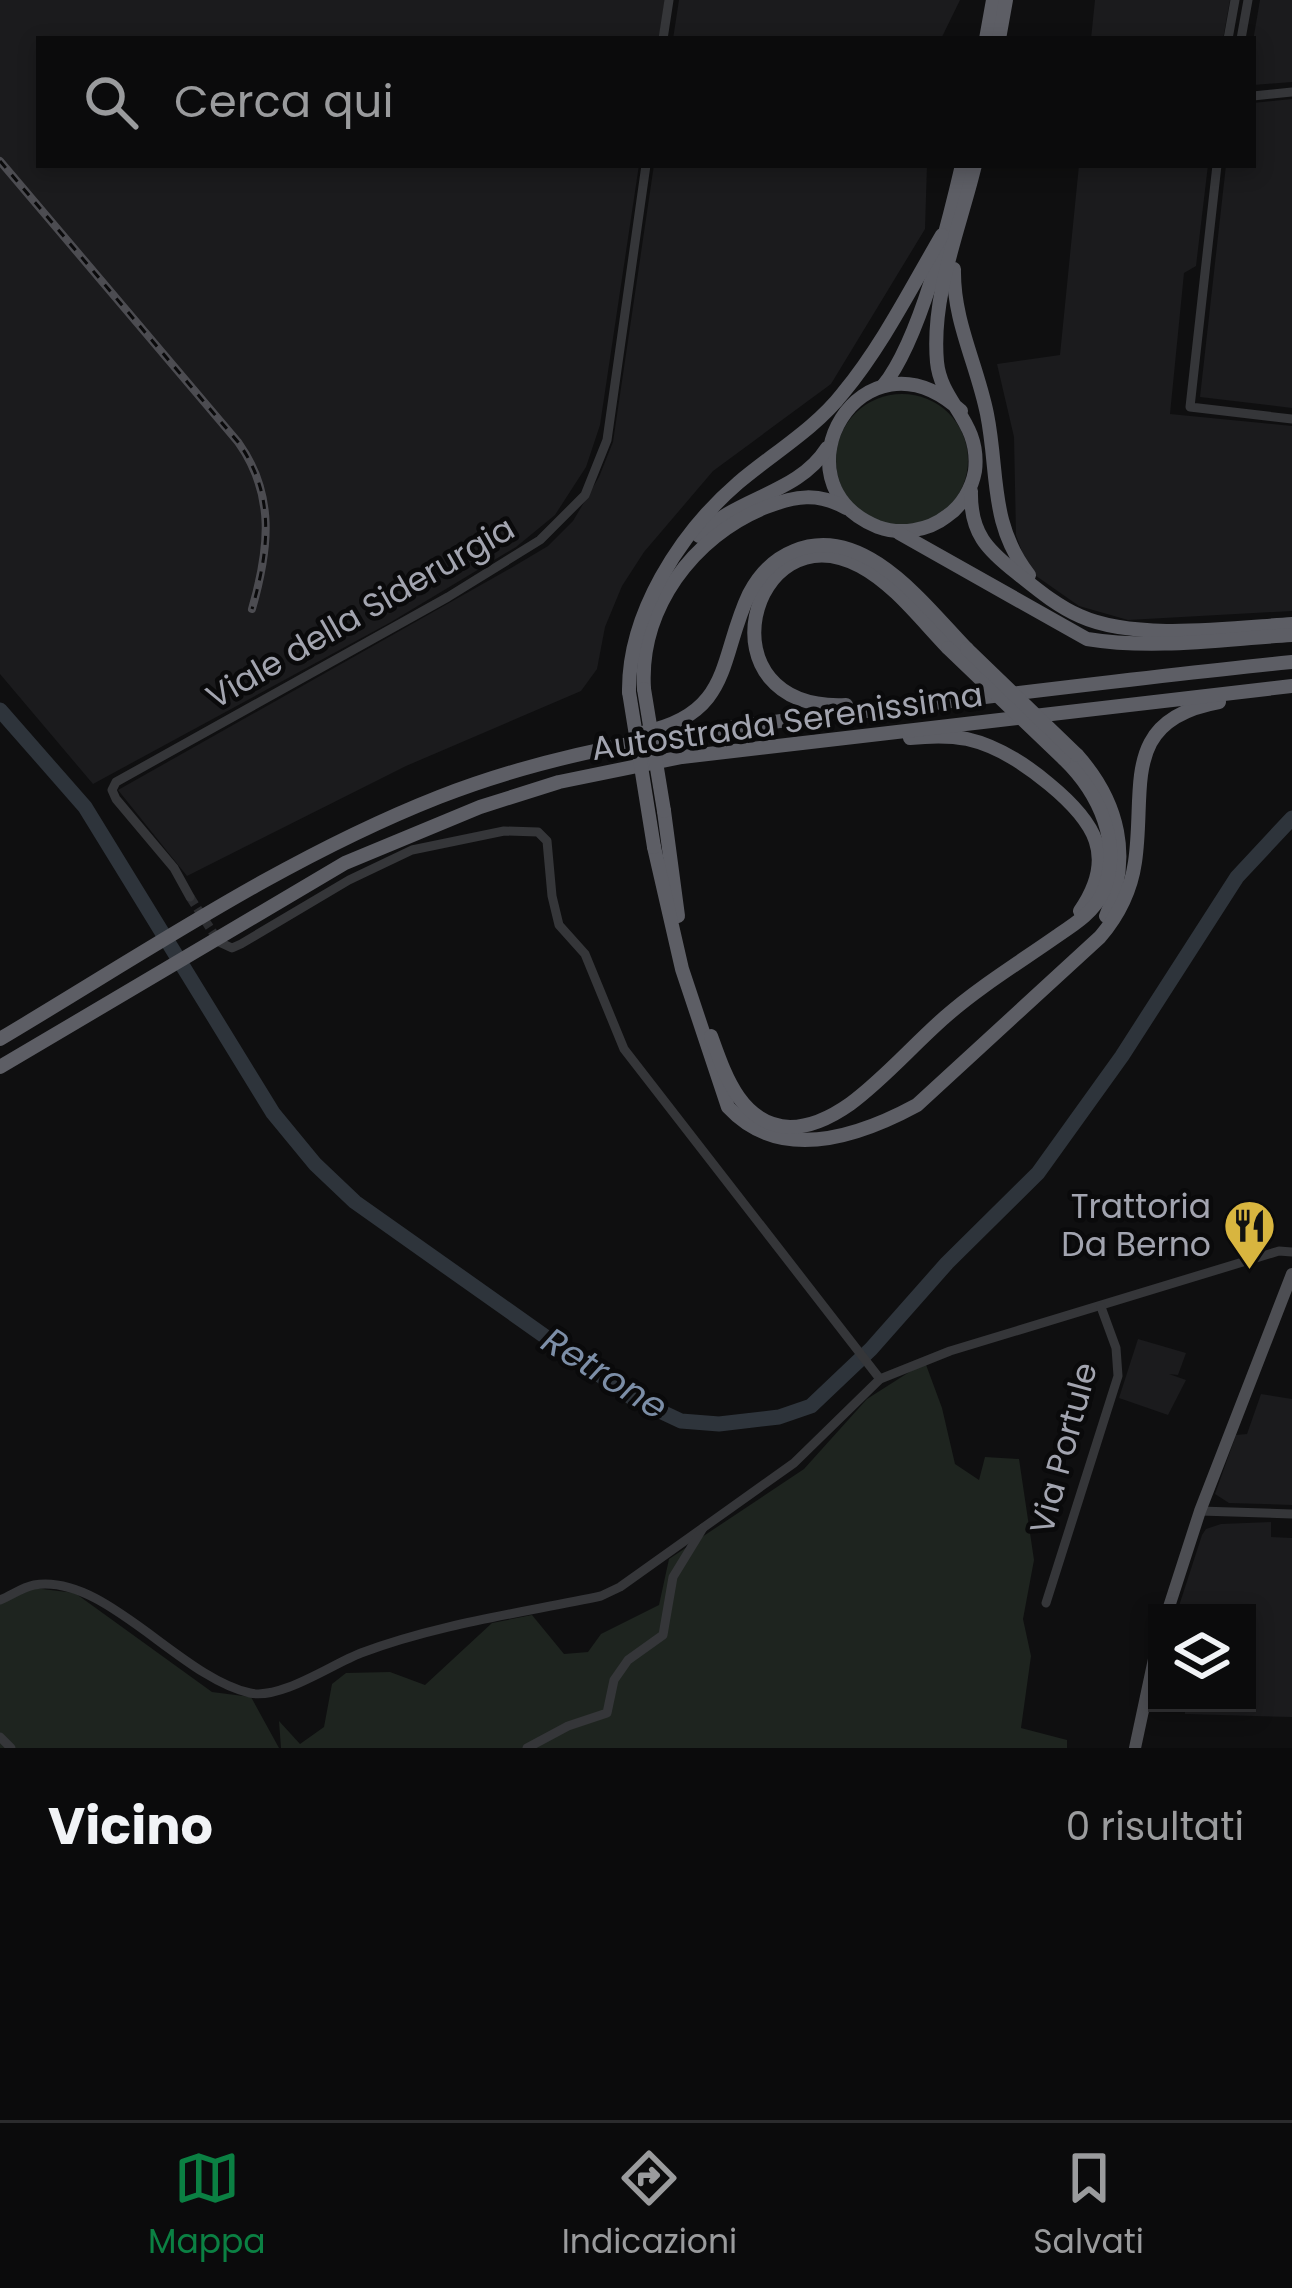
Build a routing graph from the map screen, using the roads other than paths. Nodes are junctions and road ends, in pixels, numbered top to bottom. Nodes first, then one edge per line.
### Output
1 (669, 0) edge
2 (991, 0) edge
3 (1007, 0) edge
4 (1235, 0) edge
5 (1248, 0) edge
6 (663, 36) edge
7 (986, 36) edge
8 (999, 36) edge
9 (1229, 36) edge
10 (1242, 36) edge
11 (1292, 92) edge
12 (1256, 96) edge
13 (646, 168) edge
14 (961, 168) edge
15 (973, 168) edge
16 (1217, 168) edge
17 (948, 236) junction
18 (883, 386) junction
19 (961, 411) junction
20 (1292, 418) edge
21 (829, 445) junction
22 (971, 486) junction
23 (852, 512) junction
24 (894, 531) junction
25 (670, 566) junction
26 (1042, 594) junction
27 (1292, 623) edge
28 (1292, 635) edge
29 (1292, 662) edge
30 (1108, 682) junction
31 (1292, 689) edge
32 (636, 690) junction
33 (700, 755) junction
34 (1071, 757) junction
35 (441, 796) junction
36 (190, 897) tunnel mouth
37 (219, 942) dead end
38 (1046, 944) junction
39 (1086, 951) junction
40 (0, 1039) edge
41 (0, 1067) edge
42 (1292, 1252) edge
43 (1292, 1274) edge
44 (1101, 1307) junction
45 (876, 1374) junction
46 (1199, 1511) junction
47 (1292, 1514) edge
48 (708, 1521) junction
49 (0, 1600) edge
50 (1046, 1603) dead end
51 (1170, 1604) edge
52 (1148, 1687) edge
53 (0, 1738) edge
54 (11, 1748) edge
55 (527, 1748) edge
56 (1135, 1748) edge

1 - 6 street
2 - 7 highway
3 - 8 highway
4 - 9 street
5 - 10 street
11 - 12 street
13 - 36 street, Viale della Siderurgia
14 - 17 highway
15 - 17 highway
16 - 20 street
17 - 18 highway
17 - 19 highway
17 - 25 highway
17 - 26 highway
18 - 19 highway
18 - 21 highway
19 - 22 highway
21 - 23 highway
21 - 25 highway
22 - 24 highway
22 - 26 highway
23 - 24 highway
23 - 32 highway
24 - 28 highway
25 - 32 highway
26 - 27 highway
29 - 30 highway, Autostrada Serenissima
30 - 34 highway, bridge
30 - 35 highway, Autostrada Serenissima
31 - 33 highway, Autostrada Serenissima
31 - 39 highway
32 - 38 highway, bridge
32 - 39 highway, bridge
33 - 38 highway
33 - 41 highway, Autostrada Serenissima
34 - 35 highway, bridge
34 - 38 highway
34 - 39 highway
35 - 40 highway, Autostrada Serenissima
37 - 45 street
42 - 44 street
43 - 46 main road
44 - 45 street
44 - 50 street, Via Portule
45 - 48 street
46 - 47 street
46 - 51 main road
48 - 49 street
48 - 55 street
52 - 56 main road
53 - 54 street

